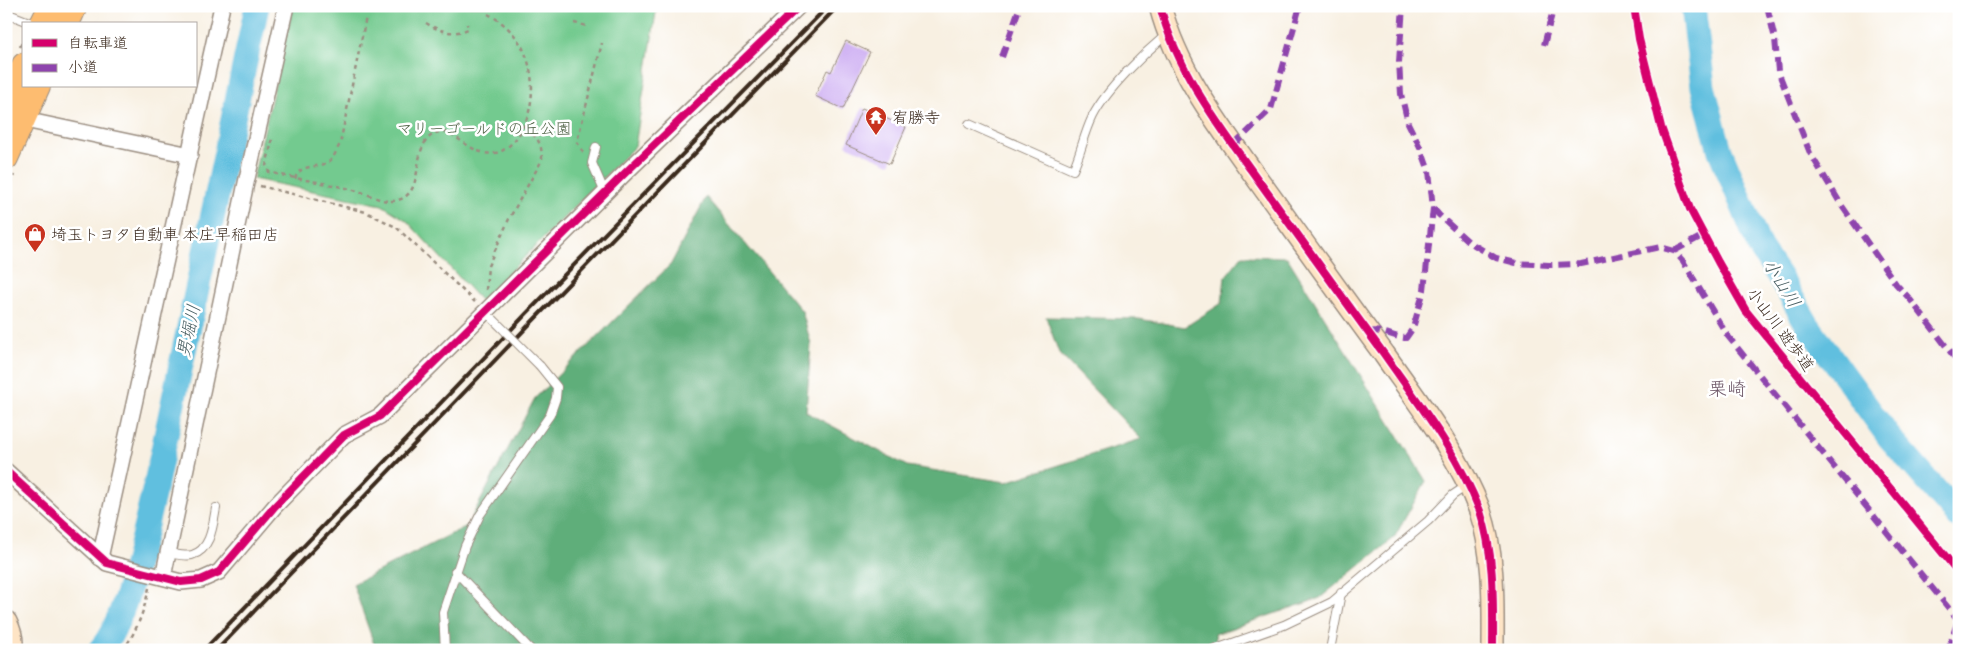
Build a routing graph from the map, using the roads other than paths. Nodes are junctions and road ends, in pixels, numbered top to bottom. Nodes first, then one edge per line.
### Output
1 (51, 6) edge
2 (75, 6) edge
3 (222, 6) edge
4 (799, 6) edge
5 (1160, 6) edge
6 (283, 7) edge
7 (6, 13) edge
8 (29, 22) edge
9 (43, 22) edge
10 (68, 22) edge
11 (1167, 34) junction
12 (22, 69) edge
13 (37, 88) edge
14 (6, 104) edge
15 (15, 118) edge
16 (969, 124) dead end
17 (596, 147) dead end
18 (190, 156) junction
19 (6, 158) edge
20 (605, 193) junction
21 (490, 312) junction
22 (6, 471) edge
23 (1468, 485) junction
24 (216, 508) dead end
25 (168, 553) junction
26 (106, 561) junction
27 (456, 571) junction
28 (154, 575) junction
29 (1341, 593) junction
30 (6, 622) edge
31 (10, 650) edge
32 (445, 650) edge
33 (531, 650) edge
34 (1213, 650) edge
35 (1330, 650) edge
36 (1492, 650) edge

1 - 9 main road
2 - 10 main road
3 - 18 street
4 - 20 street
5 - 11 street
6 - 25 street
7 - 8 lane
11 - 16 lane
11 - 23 street
12 - 14 main road
13 - 15 main road
15 - 18 street
15 - 19 main road
17 - 20 lane
18 - 26 street
20 - 21 street
21 - 27 lane, bridge
21 - 28 street
22 - 26 street
23 - 29 lane
23 - 36 street
24 - 25 lane
25 - 28 street
26 - 28 street
27 - 32 lane
27 - 33 lane
29 - 34 lane
29 - 35 lane
30 - 31 street

